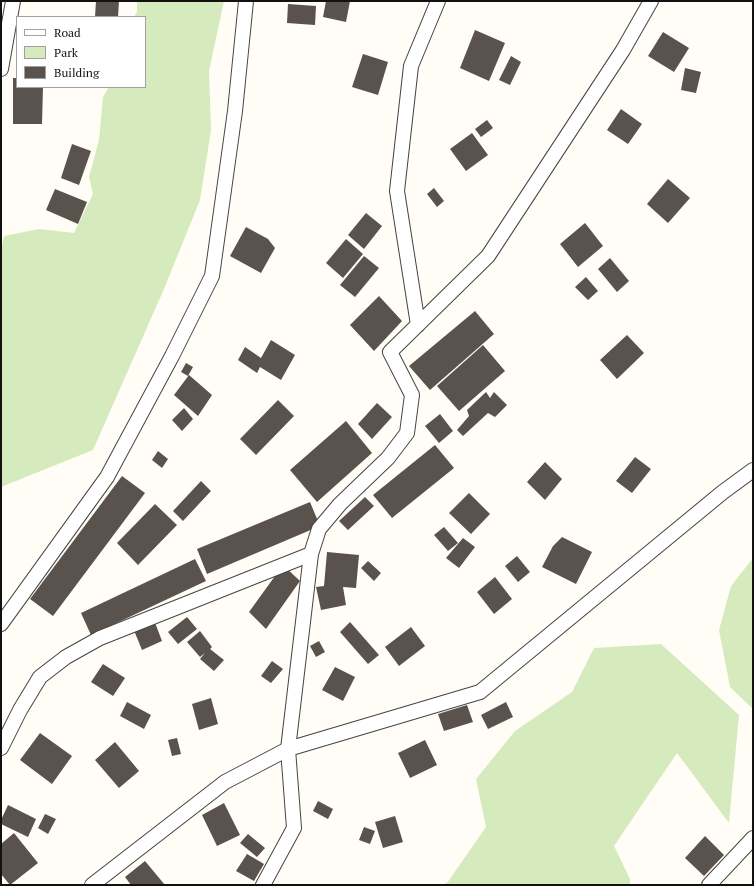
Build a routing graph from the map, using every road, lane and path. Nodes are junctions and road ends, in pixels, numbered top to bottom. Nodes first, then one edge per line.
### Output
1 (13, 1) edge
2 (246, 1) edge
3 (438, 1) edge
4 (650, 1) edge
5 (1, 69) edge
6 (418, 325) junction
7 (753, 470) edge
8 (312, 554) junction
9 (1, 624) edge
10 (1, 748) edge
11 (288, 749) junction
12 (753, 838) edge
13 (92, 885) edge
14 (263, 885) edge
15 (709, 885) edge

1 - 5 street
2 - 9 street
3 - 6 street
4 - 6 street
6 - 8 street
7 - 11 street
8 - 10 street
8 - 11 street
11 - 13 street
11 - 14 street
12 - 15 street

